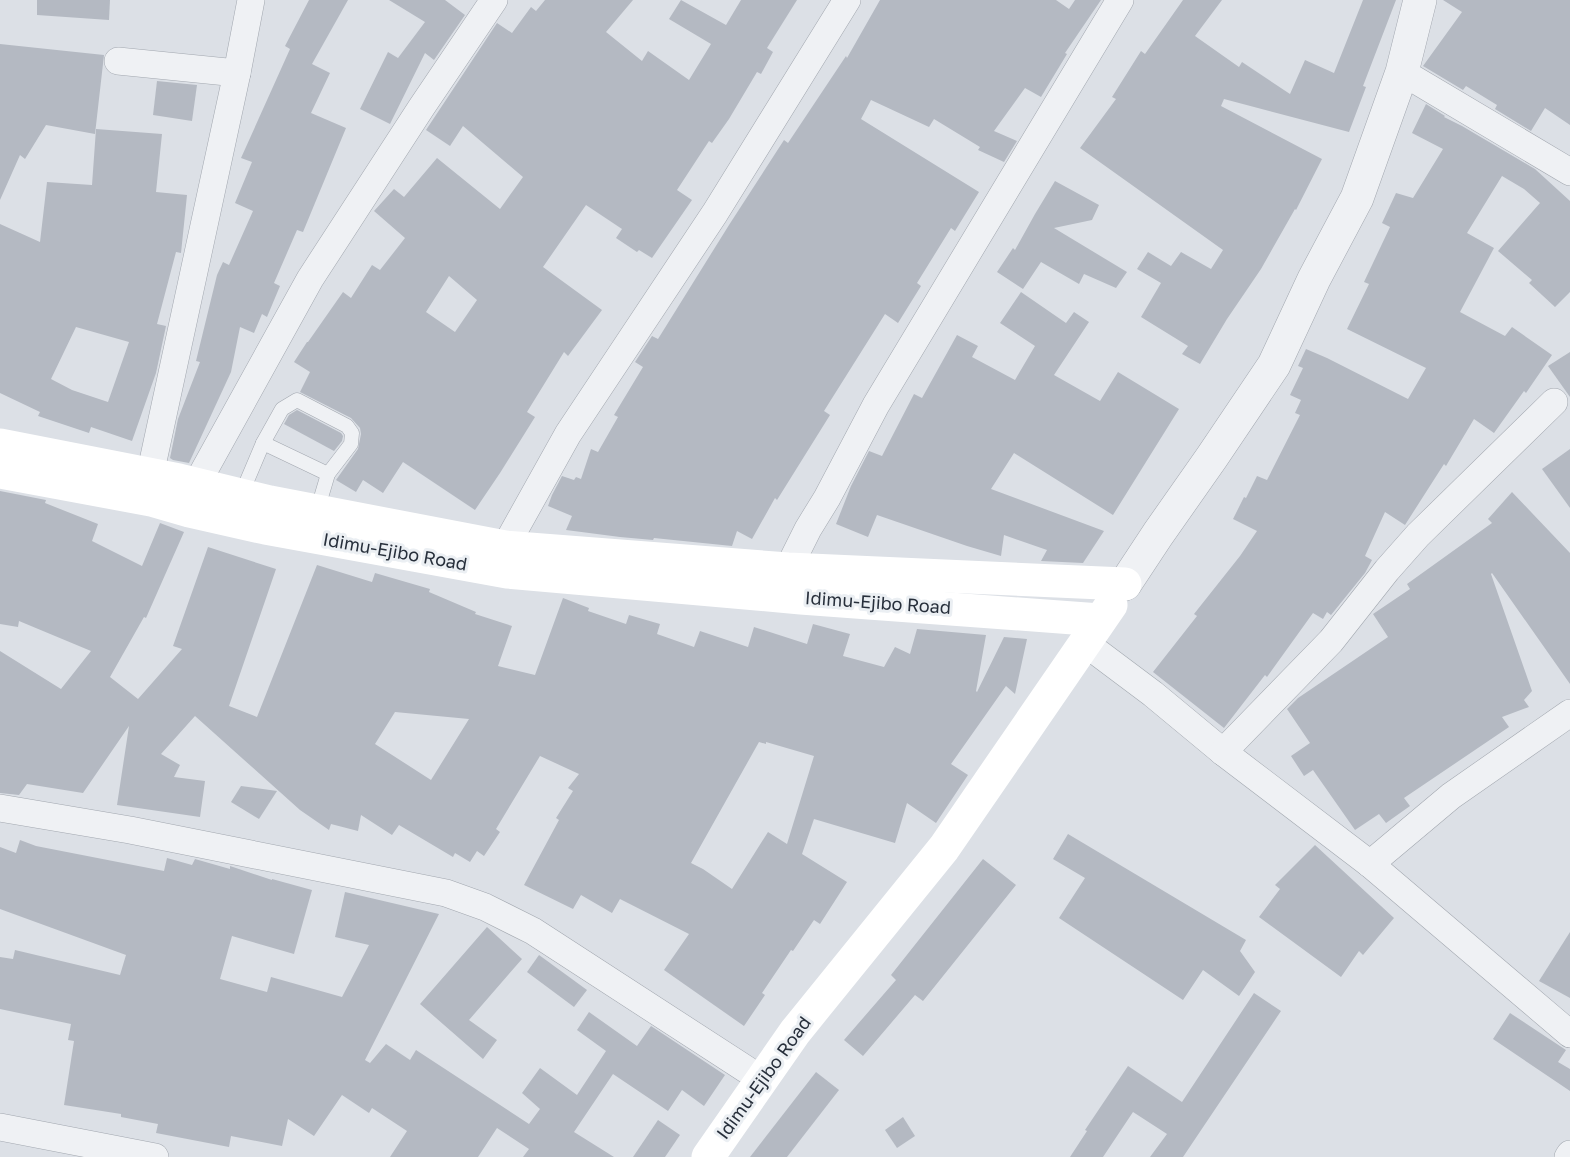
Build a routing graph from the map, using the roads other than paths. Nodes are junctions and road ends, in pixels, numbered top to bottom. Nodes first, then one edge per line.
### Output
1 (251, 0) edge
2 (494, 0) edge
3 (847, 0) edge
4 (1120, 0) edge
5 (1420, 0) edge
6 (118, 61) dead end
7 (1402, 72) junction
8 (237, 73) junction
9 (1570, 172) edge
10 (1554, 402) dead end
11 (263, 443) junction
12 (0, 445) edge
13 (0, 472) edge
14 (328, 474) junction
15 (150, 475) junction
16 (196, 485) junction
17 (259, 509) junction
18 (317, 511) junction
19 (505, 547) junction
20 (561, 564) junction
21 (788, 569) junction
22 (1125, 584) junction
23 (1093, 631) junction
24 (1570, 712) edge
25 (1223, 752) junction
26 (0, 808) edge
27 (1370, 864) junction
28 (1570, 1034) edge
29 (761, 1079) junction
30 (0, 1126) edge
31 (155, 1157) edge
32 (708, 1157) edge

1 - 8 street
2 - 16 street
3 - 19 street
4 - 21 street
5 - 7 street
6 - 8 street
7 - 9 street
7 - 22 street
8 - 15 street
10 - 25 street
11 - 14 lane
11 - 14 lane
11 - 17 lane
12 - 15 main road, Idimu-Ejibo Road
13 - 17 main road, Idimu-Ejibo Road
14 - 18 lane
15 - 16 main road, Idimu-Ejibo Road
16 - 17 main road, Idimu-Ejibo Road
17 - 18 main road, Idimu-Ejibo Road
17 - 20 main road, Idimu-Ejibo Road
18 - 19 main road, Idimu-Ejibo Road
19 - 20 main road, Idimu-Ejibo Road
20 - 21 main road, Idimu-Ejibo Road
20 - 23 main road, Idimu-Ejibo Road
21 - 22 main road, Idimu-Ejibo Road
22 - 23 main road
23 - 25 street
23 - 29 main road, Idimu-Ejibo Road
24 - 27 street
25 - 27 street
26 - 29 street
27 - 28 street
29 - 32 main road, Idimu-Ejibo Road
30 - 31 street

